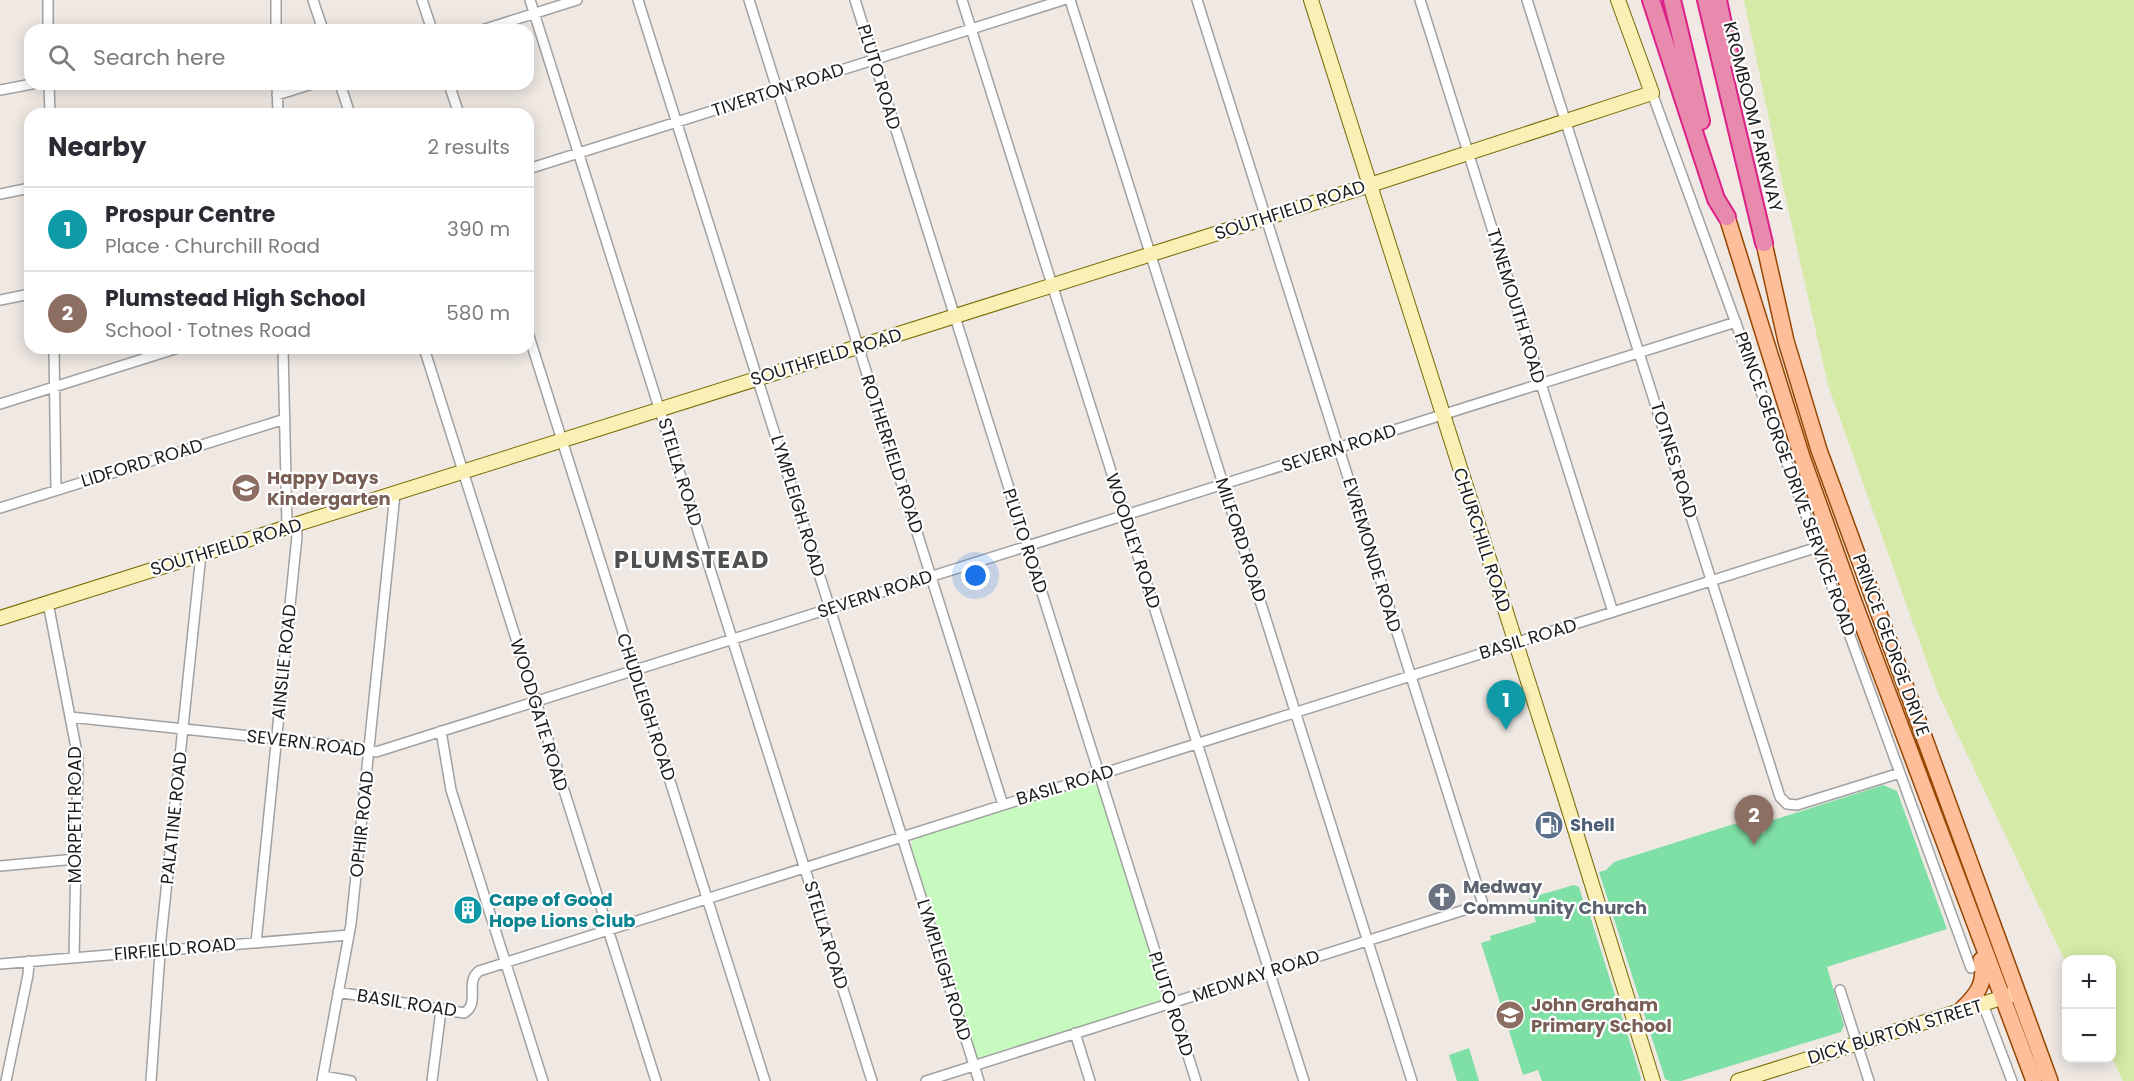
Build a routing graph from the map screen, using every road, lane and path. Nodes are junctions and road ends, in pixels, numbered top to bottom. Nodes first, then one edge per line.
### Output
1 (48, 0) edge
2 (276, 0) edge
3 (313, 0) edge
4 (422, 0) edge
5 (530, 0) edge
6 (577, 0) edge
7 (638, 0) edge
8 (749, 0) edge
9 (855, 0) edge
10 (962, 0) edge
11 (1062, 0) edge
12 (1070, 0) edge
13 (1197, 0) edge
14 (1311, 0) edge
15 (1420, 0) edge
16 (1527, 0) edge
17 (1618, 0) edge
18 (1651, 0) edge
19 (1672, 0) edge
20 (1706, 0) edge
21 (1719, 0) edge
22 (535, 13) junction
23 (48, 24) edge
24 (276, 24) edge
25 (321, 24) edge
26 (430, 24) edge
27 (501, 24) edge
28 (972, 29) junction
29 (874, 60) junction
30 (24, 86) edge
31 (0, 90) edge
32 (49, 90) edge
33 (277, 90) edge
34 (293, 90) edge
35 (342, 90) edge
36 (451, 90) edge
37 (777, 90) junction
38 (1652, 93) junction
39 (277, 95) junction
40 (50, 108) edge
41 (278, 108) edge
42 (348, 108) edge
43 (457, 108) edge
44 (677, 122) junction
45 (1566, 122) junction
46 (1468, 152) junction
47 (579, 153) junction
48 (534, 168) edge
49 (1370, 185) junction
50 (24, 189) edge
51 (0, 194) edge
52 (1727, 217) junction
53 (1266, 218) junction
54 (1764, 243) junction
55 (1151, 254) junction
56 (1052, 285) junction
57 (24, 295) edge
58 (0, 300) edge
59 (954, 316) junction
60 (1736, 322) junction
61 (858, 347) junction
62 (534, 352) edge
63 (1640, 352) junction
64 (54, 354) edge
65 (159, 354) edge
66 (283, 354) edge
67 (426, 354) edge
68 (758, 378) junction
69 (1541, 384) junction
70 (55, 387) junction
71 (0, 405) edge
72 (660, 409) junction
73 (1443, 415) junction
74 (285, 419) junction
75 (562, 441) junction
76 (1339, 448) junction
77 (463, 472) junction
78 (1224, 484) junction
79 (56, 490) junction
80 (395, 494) junction
81 (0, 508) edge
82 (1125, 515) junction
83 (292, 526) junction
84 (1026, 546) junction
85 (1818, 547) junction
86 (201, 554) junction
87 (931, 577) junction
88 (1711, 581) junction
89 (48, 603) junction
90 (830, 608) junction
91 (1614, 612) junction
92 (0, 618) edge
93 (732, 640) junction
94 (1515, 643) junction
95 (634, 670) junction
96 (1410, 676) junction
97 (535, 702) junction
98 (1296, 712) junction
99 (70, 717) junction
100 (183, 730) junction
101 (441, 731) junction
102 (276, 740) junction
103 (1197, 743) junction
104 (369, 750) junction
105 (1900, 773) junction
106 (1099, 775) junction
107 (1003, 805) junction
108 (902, 837) junction
109 (76, 859) junction
110 (0, 866) edge
111 (805, 868) junction
112 (1962, 892) junction
113 (706, 899) junction
114 (1483, 904) joint
115 (607, 930) junction
116 (349, 935) junction
117 (1368, 941) junction
118 (256, 943) junction
119 (160, 951) junction
120 (74, 958) junction
121 (29, 961) junction
122 (505, 963) junction
123 (0, 964) edge
124 (1971, 968) dead end
125 (1269, 972) junction
126 (1840, 990) dead end
127 (338, 992) junction
128 (2017, 993) junction
129 (2002, 998) junction
130 (1980, 999) junction
131 (1171, 1003) junction
132 (1962, 1009) joint
133 (441, 1010) junction
134 (1075, 1033) junction
135 (1857, 1044) junction
136 (974, 1066) junction
137 (322, 1078) edge
138 (1761, 1078) edge
139 (6, 1081) edge
140 (151, 1081) edge
141 (351, 1081) edge
142 (432, 1081) edge
143 (543, 1081) edge
144 (656, 1081) edge
145 (765, 1081) edge
146 (872, 1081) edge
147 (926, 1081) edge
148 (979, 1081) edge
149 (1090, 1081) edge
150 (1196, 1081) edge
151 (1304, 1081) edge
152 (1412, 1081) edge
153 (1653, 1081) edge
154 (1738, 1081) edge
155 (1869, 1081) edge
156 (2012, 1081) edge
157 (2034, 1081) edge
158 (2050, 1081) edge

1 - 23 street
2 - 24 street
3 - 25 street
4 - 26 street
5 - 22 street, STELLA ROAD
6 - 22 street
7 - 44 street, LYMPLEIGH ROAD
8 - 37 street, ROTHERFIELD ROAD
9 - 29 street, PLUTO ROAD
10 - 28 street, WOODLEY ROAD
11 - 28 street, TIVERTON ROAD
12 - 55 street, MILFORD ROAD
13 - 53 street, EVREMONDE ROAD
14 - 49 street, CHURCHILL ROAD
15 - 46 street, TYNEMOUTH ROAD
16 - 45 street, TOTNES ROAD
17 - 38 street, PRINCE GEORGE DRIVE SERVICE ROAD
18 - 52 highway
19 - 52 highway
20 - 54 highway, KROMBOOM PARKWAY
21 - 54 highway
22 - 27 street
22 - 47 street, STELLA ROAD
28 - 29 street, TIVERTON ROAD
28 - 56 street, WOODLEY ROAD
29 - 37 street, TIVERTON ROAD
29 - 59 street, PLUTO ROAD
30 - 31 street
32 - 40 street
33 - 39 street
34 - 39 street
35 - 42 street
36 - 43 street
37 - 44 street, TIVERTON ROAD
37 - 61 street, ROTHERFIELD ROAD
38 - 45 street, SOUTHFIELD ROAD
38 - 60 street, PRINCE GEORGE DRIVE SERVICE ROAD
39 - 41 street
44 - 47 street, TIVERTON ROAD
44 - 68 street, LYMPLEIGH ROAD
45 - 46 street, SOUTHFIELD ROAD
45 - 63 street, TOTNES ROAD
46 - 49 street, SOUTHFIELD ROAD
46 - 69 street, TYNEMOUTH ROAD
47 - 48 street, TIVERTON ROAD
47 - 72 street, STELLA ROAD
49 - 53 street, SOUTHFIELD ROAD
49 - 73 street, CHURCHILL ROAD
50 - 51 street
52 - 112 main road, PRINCE GEORGE DRIVE
53 - 55 street, SOUTHFIELD ROAD
53 - 76 street, EVREMONDE ROAD
54 - 128 main road, PRINCE GEORGE DRIVE
55 - 56 street, SOUTHFIELD ROAD
55 - 78 street, MILFORD ROAD
56 - 59 street, SOUTHFIELD ROAD
56 - 82 street, WOODLEY ROAD
57 - 58 street
59 - 61 street, SOUTHFIELD ROAD
59 - 84 street, PLUTO ROAD
60 - 63 street, SEVERN ROAD
60 - 85 street, PRINCE GEORGE DRIVE SERVICE ROAD
61 - 68 street, SOUTHFIELD ROAD
61 - 87 street, ROTHERFIELD ROAD
62 - 75 street, CHUDLEIGH ROAD
63 - 69 street, SEVERN ROAD
63 - 88 street, TOTNES ROAD
64 - 70 street
65 - 70 street
66 - 74 street, AINSLIE ROAD
67 - 77 street, WOODGATE ROAD
68 - 72 street, SOUTHFIELD ROAD
68 - 90 street, LYMPLEIGH ROAD
69 - 73 street, SEVERN ROAD
69 - 91 street, TYNEMOUTH ROAD
70 - 71 street
70 - 79 street
72 - 75 street, SOUTHFIELD ROAD
72 - 93 street, STELLA ROAD
73 - 76 street, SEVERN ROAD
73 - 94 street, CHURCHILL ROAD
74 - 79 street, LIDFORD ROAD
74 - 83 street, AINSLIE ROAD
75 - 77 street, SOUTHFIELD ROAD
75 - 95 street, CHUDLEIGH ROAD
76 - 78 street, SEVERN ROAD
76 - 96 street, EVREMONDE ROAD
77 - 80 street, SOUTHFIELD ROAD
77 - 97 street, WOODGATE ROAD
78 - 82 street, SEVERN ROAD
78 - 98 street, MILFORD ROAD
79 - 81 street, LIDFORD ROAD
80 - 83 street, SOUTHFIELD ROAD
80 - 104 street, OPHIR ROAD
82 - 84 street, SEVERN ROAD
82 - 103 street, WOODLEY ROAD
83 - 86 street, SOUTHFIELD ROAD
83 - 102 street, AINSLIE ROAD
84 - 87 street, SEVERN ROAD
84 - 106 street, PLUTO ROAD
85 - 88 street, BASIL ROAD
85 - 105 street, PRINCE GEORGE DRIVE SERVICE ROAD
86 - 89 street, SOUTHFIELD ROAD
86 - 100 street, PALATINE ROAD
87 - 90 street, SEVERN ROAD
87 - 107 street, ROTHERFIELD ROAD
88 - 91 street, BASIL ROAD
88 - 105 street, TOTNES ROAD
89 - 92 street, SOUTHFIELD ROAD
89 - 99 street, MORPETH ROAD
90 - 93 street, SEVERN ROAD
90 - 108 street, LYMPLEIGH ROAD
91 - 94 street, BASIL ROAD
93 - 95 street, SEVERN ROAD
93 - 111 street, STELLA ROAD
94 - 96 street, BASIL ROAD
94 - 153 street, CHURCHILL ROAD
95 - 97 street, SEVERN ROAD
95 - 113 street, CHUDLEIGH ROAD
96 - 98 street, BASIL ROAD
96 - 114 street, EVREMONDE ROAD
97 - 101 street, SEVERN ROAD
97 - 115 street, WOODGATE ROAD
98 - 103 street, BASIL ROAD
98 - 117 street, MILFORD ROAD
99 - 100 street, SEVERN ROAD
99 - 109 street, MORPETH ROAD
100 - 102 street, SEVERN ROAD
100 - 119 street, PALATINE ROAD
101 - 104 street, SEVERN ROAD
101 - 122 street
102 - 104 street, SEVERN ROAD
102 - 118 street, AINSLIE ROAD
103 - 106 street, BASIL ROAD
103 - 125 street, WOODLEY ROAD
104 - 116 street, OPHIR ROAD
105 - 124 street, PRINCE GEORGE DRIVE SERVICE ROAD
106 - 107 street, BASIL ROAD
106 - 131 street, PLUTO ROAD
107 - 108 street, BASIL ROAD
108 - 111 street, BASIL ROAD
108 - 136 street, LYMPLEIGH ROAD
109 - 110 street
109 - 120 street, MORPETH ROAD
111 - 113 street, BASIL ROAD
111 - 146 street, STELLA ROAD
112 - 129 main road, PRINCE GEORGE DRIVE
112 - 130 main road
113 - 115 street, BASIL ROAD
113 - 145 street, CHUDLEIGH ROAD
114 - 117 street, MEDWAY ROAD
115 - 122 street, BASIL ROAD
115 - 144 street, WOODGATE ROAD
116 - 118 street, FIRFIELD ROAD
116 - 127 street, OPHIR ROAD
117 - 125 street, MEDWAY ROAD
117 - 152 street, MILFORD ROAD
118 - 119 street, FIRFIELD ROAD
119 - 120 street, FIRFIELD ROAD
119 - 140 street, PALATINE ROAD
120 - 121 street, FIRFIELD ROAD
121 - 123 street, FIRFIELD ROAD
121 - 139 street
122 - 133 street, BASIL ROAD
122 - 143 street
125 - 131 street, MEDWAY ROAD
125 - 151 street, WOODLEY ROAD
126 - 135 street
127 - 133 street, BASIL ROAD
127 - 137 street, OPHIR ROAD
128 - 129 street, DICK BURTON STREET
128 - 158 main road, PRINCE GEORGE DRIVE
129 - 130 street, DICK BURTON STREET
129 - 157 main road, PRINCE GEORGE DRIVE
130 - 132 main road
130 - 156 street
131 - 134 street, MEDWAY ROAD
131 - 150 street, PLUTO ROAD
132 - 135 street, DICK BURTON STREET
133 - 142 street
134 - 136 street, MEDWAY ROAD
134 - 149 street
135 - 138 street, DICK BURTON STREET
135 - 155 street
136 - 147 street, MEDWAY ROAD
136 - 148 street, LYMPLEIGH ROAD
137 - 141 street
138 - 154 street, DICK BURTON STREET

